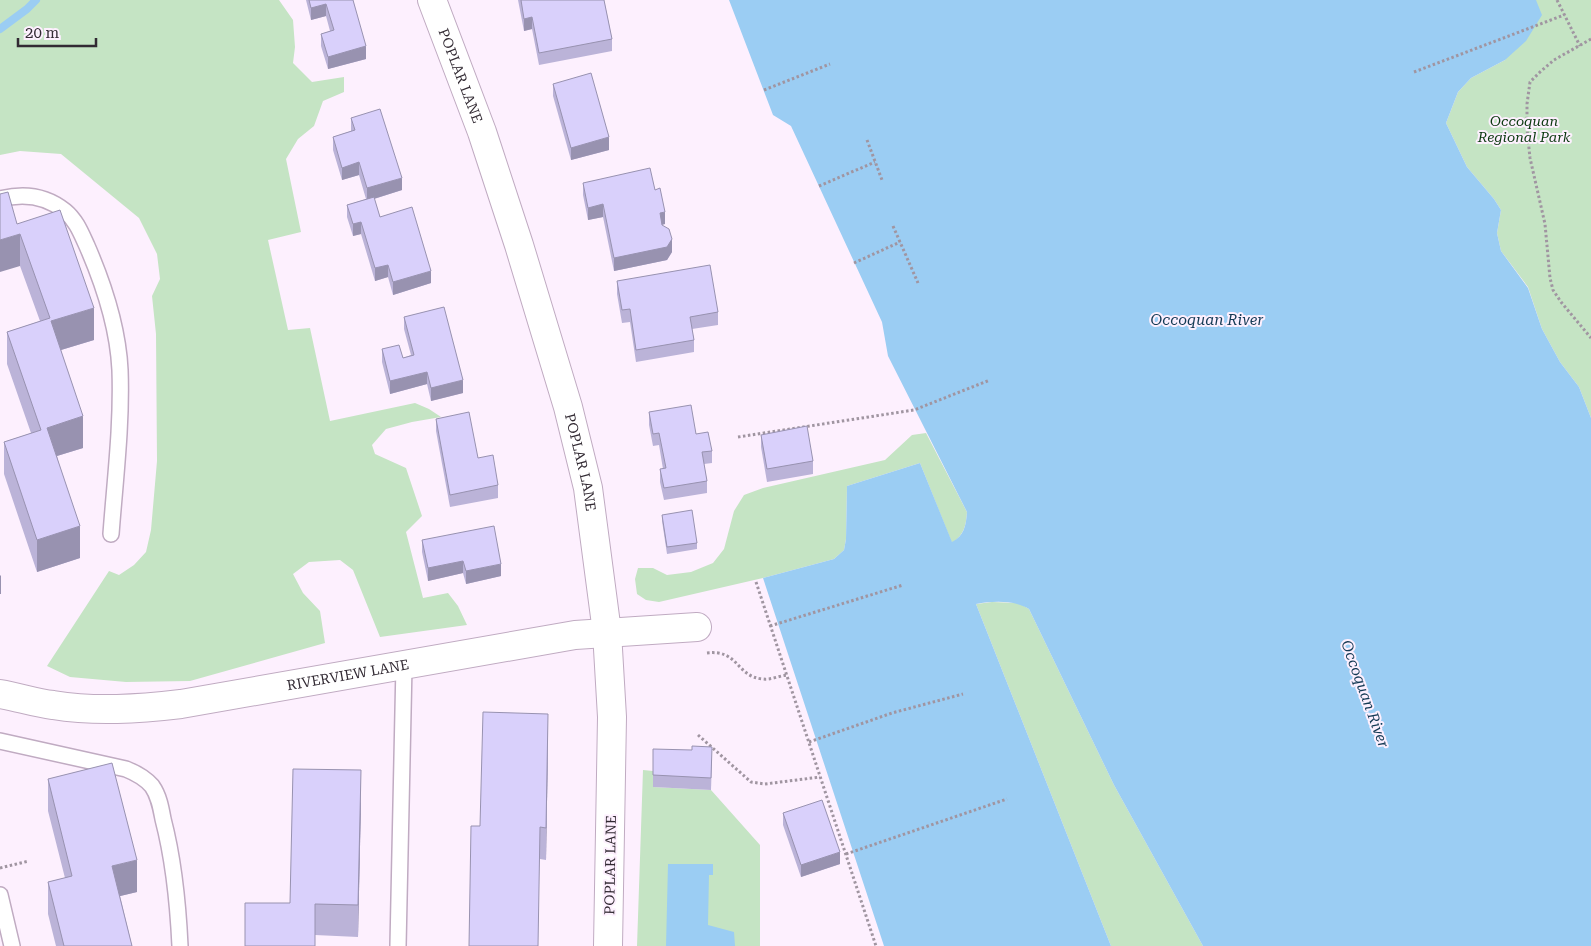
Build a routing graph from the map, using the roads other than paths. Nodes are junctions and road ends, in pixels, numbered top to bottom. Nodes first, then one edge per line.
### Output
1 (432, 0) edge
2 (0, 199) edge
3 (111, 534) dead end
4 (697, 627) dead end
5 (607, 632) junction
6 (404, 665) junction
7 (0, 694) edge
8 (0, 741) edge
9 (0, 895) edge
10 (12, 946) edge
11 (180, 946) edge
12 (398, 946) edge
13 (608, 946) edge

1 - 5 street, POPLAR LANE
2 - 3 lane
4 - 5 street, RIVERVIEW LANE
5 - 6 street, RIVERVIEW LANE
5 - 13 street, POPLAR LANE
6 - 7 street, RIVERVIEW LANE
6 - 12 lane
8 - 11 lane
9 - 10 lane

